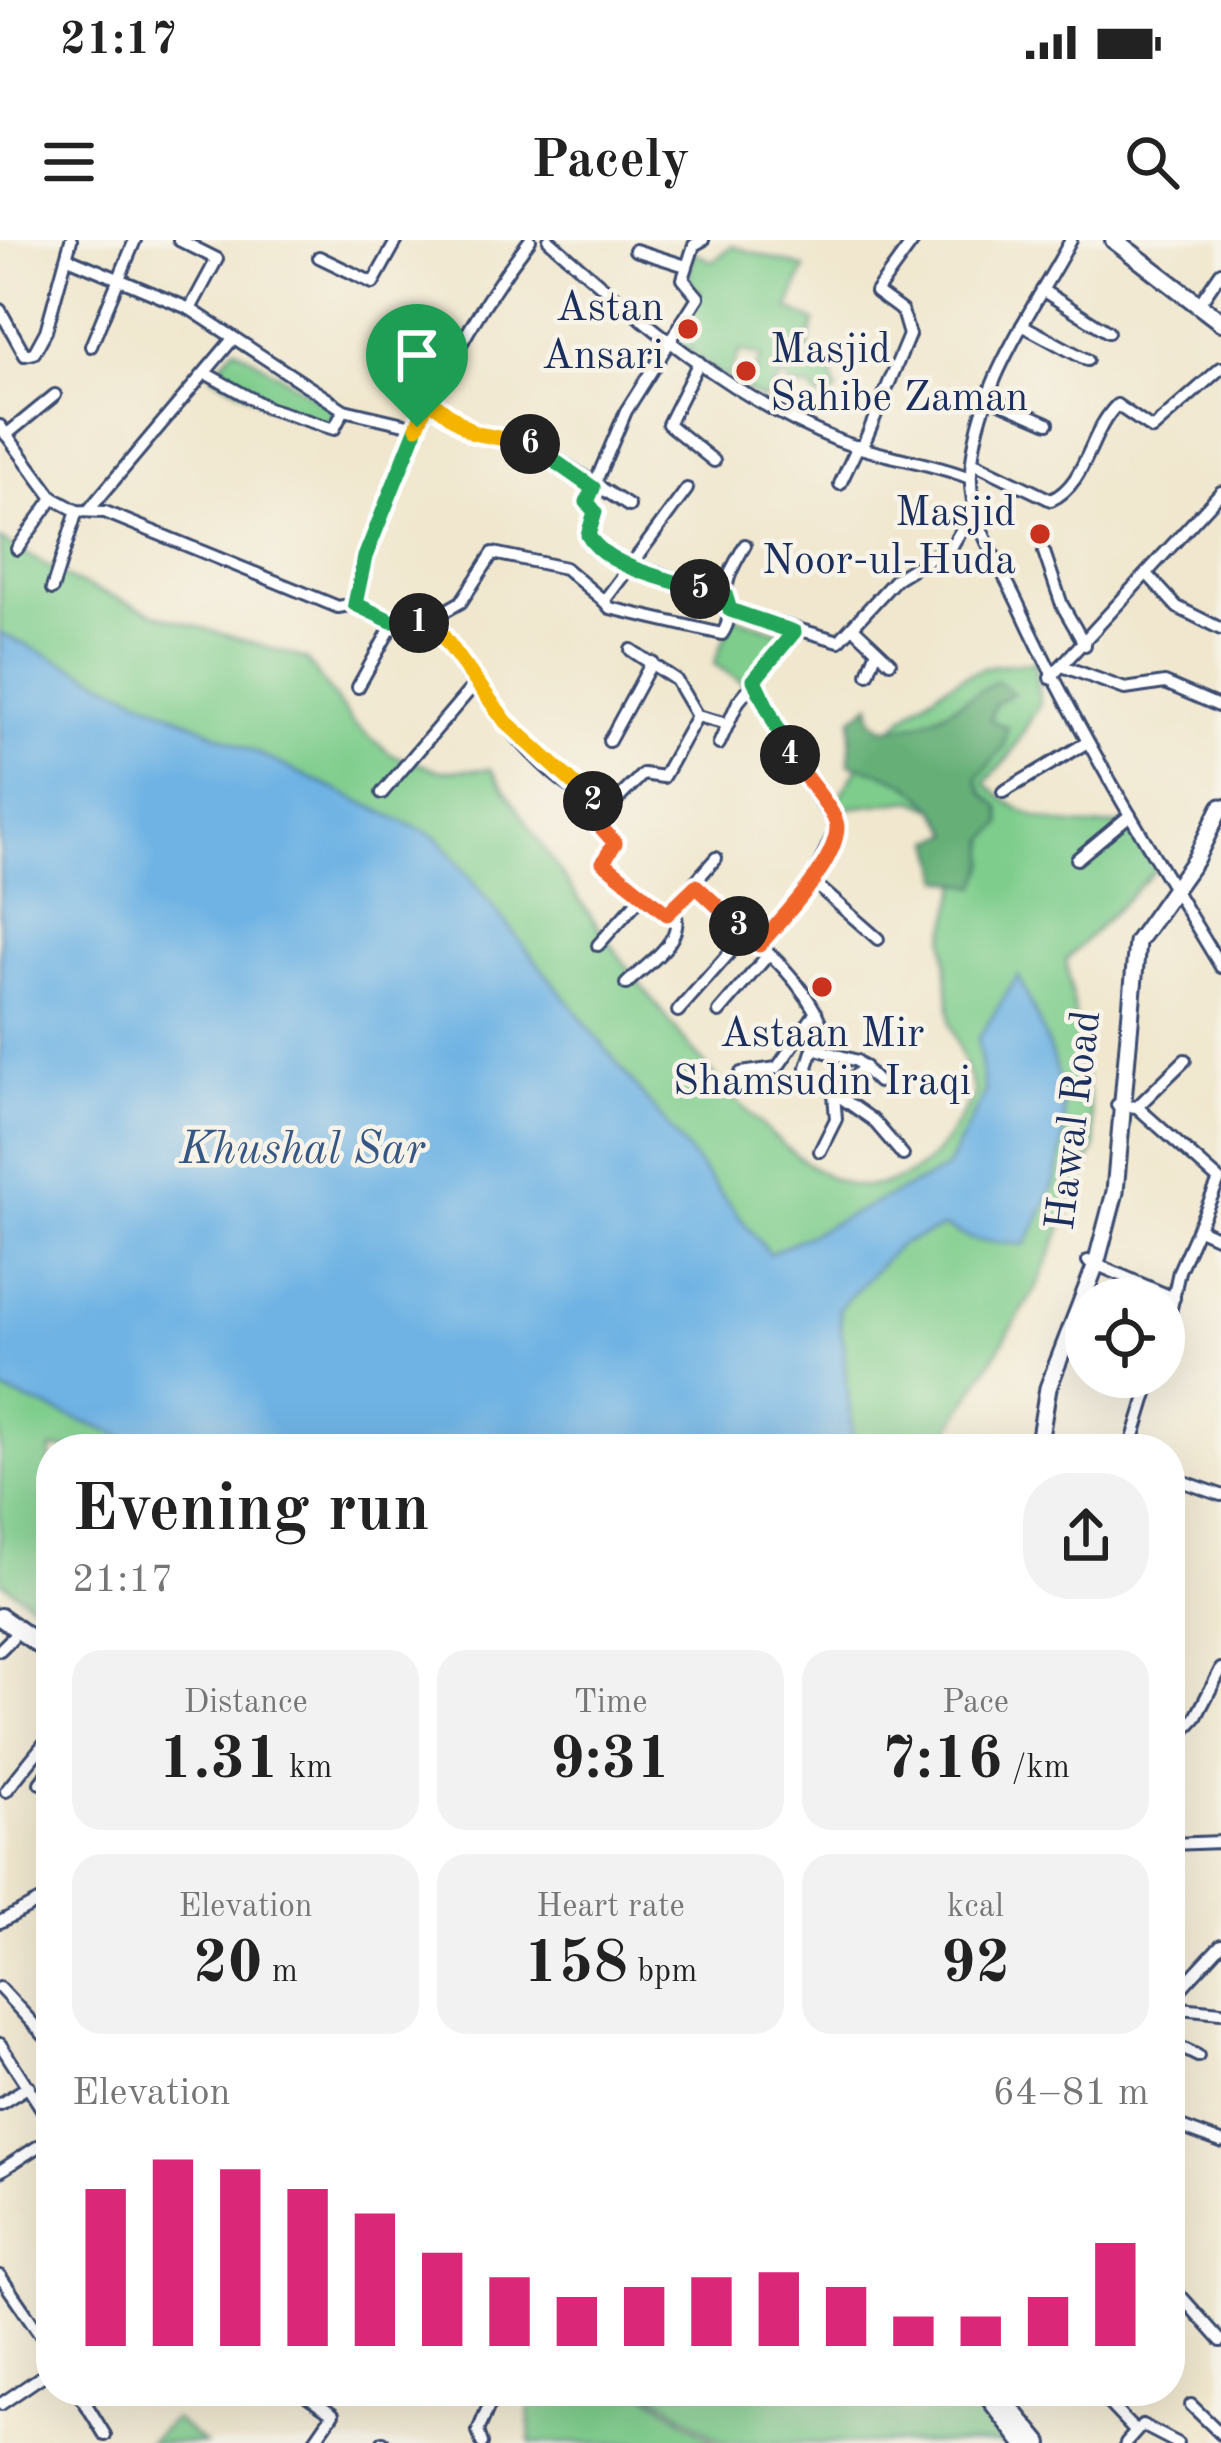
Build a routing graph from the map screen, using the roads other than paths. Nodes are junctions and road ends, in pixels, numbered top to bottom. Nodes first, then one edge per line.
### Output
1 (71, 240) edge
2 (135, 240) edge
3 (179, 240) edge
4 (397, 240) edge
5 (530, 240) edge
6 (549, 240) edge
7 (704, 240) edge
8 (914, 240) edge
9 (1072, 240) edge
10 (1114, 240) edge
11 (1130, 240) edge
12 (634, 250) dead end
13 (319, 257) dead end
14 (68, 258) junction
15 (686, 266) junction
16 (1221, 272) edge
17 (122, 280) junction
18 (1042, 290) junction
19 (1204, 297) junction
20 (190, 309) junction
21 (0, 310) edge
22 (1221, 310) edge
23 (1221, 322) edge
24 (1022, 325) junction
25 (1108, 332) dead end
26 (232, 340) junction
27 (672, 341) junction
28 (92, 346) dead end
29 (1087, 360) dead end
30 (699, 362) junction
31 (1221, 368) edge
32 (206, 373) junction
33 (55, 394) dead end
34 (986, 396) junction
35 (428, 399) junction
36 (344, 410) junction
37 (1048, 423) dead end
38 (417, 427) junction
39 (3, 430) edge
40 (860, 447) junction
41 (714, 461) dead end
42 (972, 462) junction
43 (970, 478) junction
44 (840, 484) dead end
45 (593, 488) junction
46 (687, 488) dead end
47 (1221, 492) edge
48 (53, 499) junction
49 (629, 506) dead end
50 (974, 509) junction
51 (82, 511) junction
52 (746, 545) dead end
53 (16, 550) dead end
54 (1044, 552) dead end
55 (631, 565) junction
56 (1148, 575) junction
57 (52, 589) dead end
58 (725, 594) junction
59 (604, 601) junction
60 (355, 604) junction
61 (730, 610) junction
62 (431, 620) junction
63 (394, 622) junction
64 (854, 628) junction
65 (1221, 628) edge
66 (794, 632) junction
67 (1085, 645) junction
68 (631, 650) dead end
69 (878, 650) junction
70 (652, 662) junction
71 (890, 662) dead end
72 (1065, 667) junction
73 (868, 674) dead end
74 (1050, 678) junction
75 (754, 680) junction
76 (474, 685) junction
77 (358, 686) dead end
78 (1221, 707) edge
79 (697, 716) junction
80 (727, 724) junction
81 (609, 741) dead end
82 (1085, 743) junction
83 (719, 744) dead end
84 (382, 793) dead end
85 (1003, 793) dead end
86 (593, 801) junction
87 (1218, 813) edge
88 (1130, 815) junction
89 (716, 858) dead end
90 (1077, 859) dead end
91 (812, 881) junction
92 (696, 886) junction
93 (1169, 887) junction
94 (642, 896) junction
95 (674, 910) junction
96 (747, 933) junction
97 (878, 939) dead end
98 (759, 945) junction
99 (598, 946) dead end
100 (769, 955) junction
101 (1220, 961) edge
102 (626, 984) dead end
103 (678, 1011) dead end
104 (719, 1012) dead end
105 (815, 1012) junction
106 (813, 1048) junction
107 (1185, 1060) dead end
108 (865, 1067) junction
109 (742, 1073) dead end
110 (878, 1082) dead end
111 (834, 1094) junction
112 (1126, 1106) junction
113 (820, 1151) dead end
114 (903, 1155) dead end
115 (1199, 1229) junction
116 (1221, 1239) edge
117 (1092, 1263) junction
118 (1127, 1278) edge
119 (1178, 1278) edge
120 (1146, 1398) edge
121 (1037, 1434) edge
122 (1135, 1434) edge
123 (1185, 1482) edge
124 (1221, 1495) edge
125 (0, 1617) edge
126 (14, 1641) edge
127 (1221, 1669) edge
128 (1185, 1729) edge
129 (36, 1754) edge
130 (6, 1791) dead end
131 (1221, 1842) edge
132 (1185, 1843) edge
133 (36, 1903) edge
134 (0, 1922) edge
135 (1221, 1945) edge
136 (1185, 1986) edge
137 (0, 1988) edge
138 (1185, 2006) edge
139 (1221, 2012) edge
140 (36, 2027) edge
141 (0, 2044) edge
142 (1185, 2050) edge
143 (1198, 2056) dead end
144 (29, 2086) junction
145 (36, 2098) edge
146 (0, 2104) edge
147 (1185, 2129) edge
148 (1221, 2142) edge
149 (36, 2148) edge
150 (0, 2171) edge
151 (0, 2276) edge
152 (1185, 2301) edge
153 (36, 2328) edge
154 (1221, 2341) edge
155 (36, 2380) edge
156 (1, 2404) edge
157 (1191, 2405) dead end
158 (87, 2406) edge
159 (322, 2406) edge
160 (489, 2406) edge
161 (996, 2406) edge
162 (1008, 2406) edge
163 (1111, 2406) edge
164 (1221, 2414) edge
165 (1216, 2429) edge
166 (1134, 2430) junction
167 (105, 2435) dead end
168 (313, 2443) edge
169 (482, 2443) edge
170 (1024, 2443) edge
171 (1039, 2443) edge
172 (1126, 2443) edge
173 (1177, 2443) edge

1 - 14 street
2 - 17 street
3 - 20 street
4 - 13 street
5 - 35 street
6 - 27 street
7 - 15 street
8 - 40 street
9 - 18 street
10 - 23 main road
11 - 19 main road
12 - 15 street
14 - 17 street
14 - 21 street
15 - 27 street
16 - 19 street
17 - 20 street
17 - 28 street
18 - 24 street
18 - 25 street
19 - 22 main road
20 - 26 street
24 - 29 street
24 - 34 street
26 - 32 street
26 - 36 street
27 - 30 street
27 - 45 street
30 - 40 street
30 - 41 street
31 - 42 street
32 - 36 street
32 - 51 street
33 - 39 street
34 - 37 street
34 - 42 street
35 - 38 street
35 - 45 street
36 - 38 street
38 - 60 street
39 - 48 street
40 - 43 street
40 - 44 street
42 - 43 street
43 - 50 street
45 - 49 street
45 - 55 street
46 - 55 street
47 - 56 street
48 - 51 street
48 - 53 street
50 - 64 street
50 - 74 street
51 - 57 street
51 - 60 street
52 - 58 street
54 - 67 street
55 - 58 street
55 - 59 street
56 - 65 street
56 - 67 street
58 - 61 street
59 - 61 street
59 - 62 street
60 - 63 street
61 - 66 street
62 - 63 street
62 - 76 street
63 - 77 street
64 - 66 street
64 - 69 street
66 - 75 street
67 - 72 street
68 - 70 street
69 - 71 street
69 - 73 street
70 - 79 street
70 - 81 street
72 - 74 street
72 - 78 street
74 - 82 street
75 - 80 street
75 - 91 street
76 - 84 street
76 - 86 street
79 - 80 street
79 - 86 street
80 - 83 street
82 - 85 street
82 - 88 street
86 - 94 street
87 - 93 main road, Hawal Road
88 - 90 street
88 - 93 street
89 - 92 street
91 - 97 street
91 - 98 street
92 - 95 street
92 - 96 street
93 - 101 street
93 - 112 main road, Hawal Road
94 - 95 street
94 - 99 street
95 - 102 street
96 - 98 street
96 - 103 street
98 - 100 street
100 - 104 street
100 - 105 street
105 - 106 street
105 - 109 street
106 - 108 street
106 - 111 street
107 - 112 street
108 - 110 street
108 - 111 street
111 - 113 street
111 - 114 street
112 - 115 street
112 - 117 main road, Hawal Road
115 - 116 street
115 - 119 street
117 - 118 street
117 - 121 main road, Hawal Road
120 - 122 street
123 - 124 street
125 - 126 main road
127 - 128 street
129 - 130 street
131 - 132 street
133 - 134 street
135 - 136 street
137 - 140 street
138 - 139 street
141 - 144 street
142 - 143 street
144 - 145 street
144 - 146 street
147 - 148 street
149 - 150 street
151 - 153 street
152 - 154 street
155 - 156 street
157 - 165 street
158 - 167 street
159 - 168 street
160 - 169 street
161 - 170 main road
162 - 171 main road
163 - 166 street
164 - 165 street
166 - 172 street
166 - 173 street

